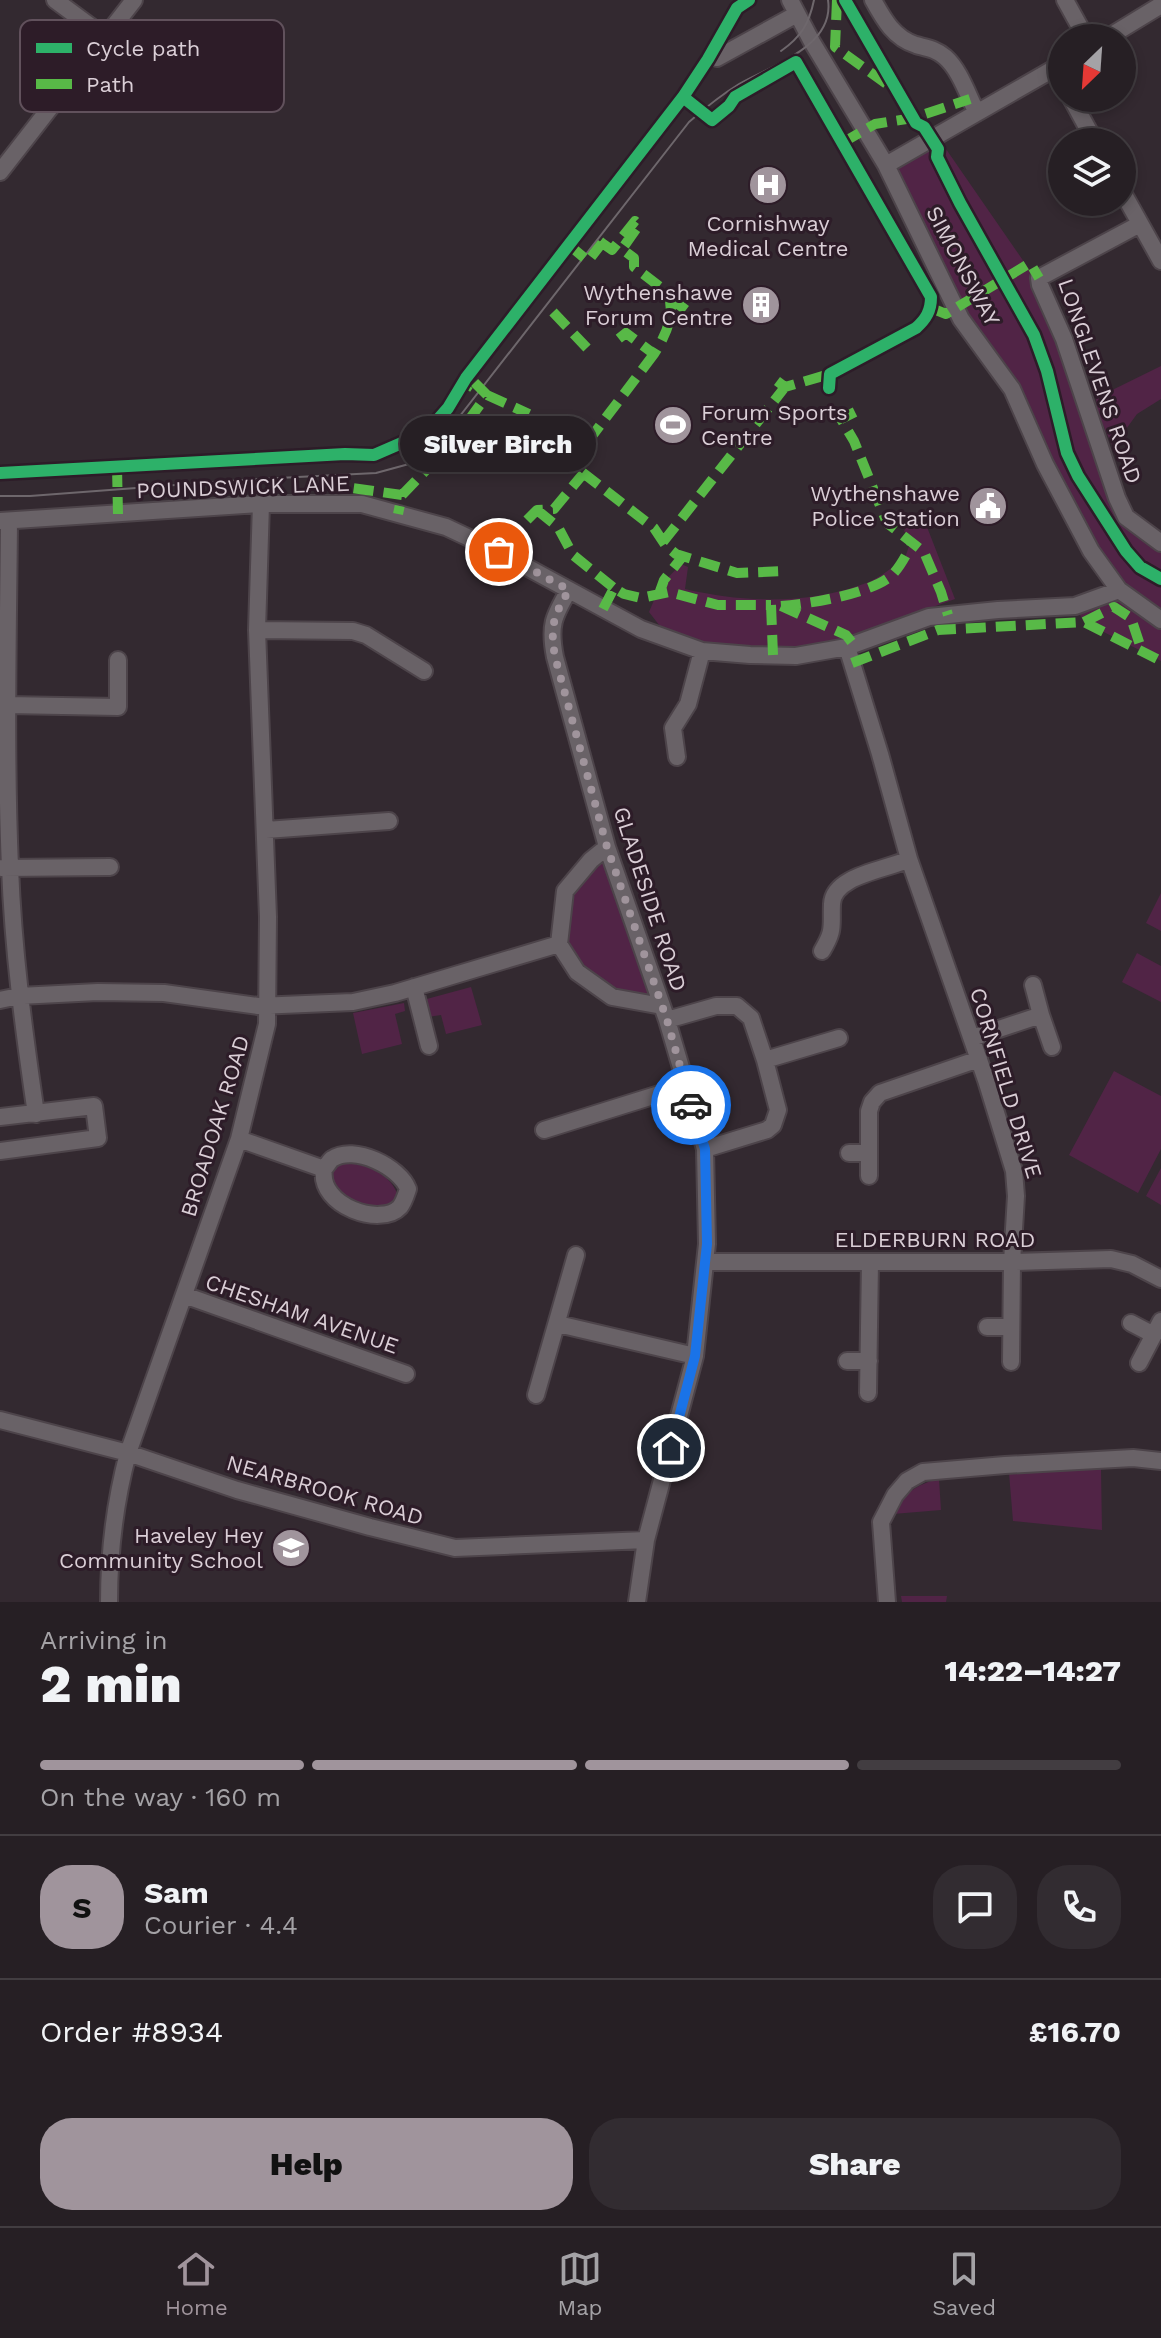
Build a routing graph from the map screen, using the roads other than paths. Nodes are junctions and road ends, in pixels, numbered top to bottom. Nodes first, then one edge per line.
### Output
1 (55, 0) edge
2 (134, 0) edge
3 (873, 0) edge
4 (1065, 0) edge
5 (1161, 5) edge
6 (794, 7) edge
7 (82, 20) edge
8 (118, 20) edge
9 (1078, 24) edge
10 (1130, 24) edge
11 (717, 58) dead end
12 (1048, 77) edge
13 (47, 112) edge
14 (977, 113) junction
15 (886, 165) junction
16 (0, 172) edge
17 (1136, 216) edge
18 (1140, 224) junction
19 (1161, 261) edge
20 (261, 504) junction
21 (5, 521) edge
22 (1161, 543) edge
23 (569, 590) junction
24 (1119, 590) junction
25 (1161, 620) edge
26 (257, 630) junction
27 (847, 647) junction
28 (702, 651) junction
29 (118, 660) dead end
30 (424, 671) dead end
31 (7, 705) junction
32 (677, 757) dead end
33 (389, 821) dead end
34 (266, 830) junction
35 (607, 847) junction
36 (909, 859) junction
37 (110, 867) dead end
38 (5, 868) edge
39 (559, 944) junction
40 (822, 951) dead end
41 (1033, 985) dead end
42 (414, 987) junction
43 (19, 996) junction
44 (0, 1000) edge
45 (269, 1005) junction
46 (664, 1013) junction
47 (1041, 1015) junction
48 (839, 1038) dead end
49 (972, 1038) junction
50 (429, 1046) dead end
51 (1052, 1047) dead end
52 (979, 1059) junction
53 (765, 1060) junction
54 (685, 1086) junction
55 (36, 1114) junction
56 (0, 1117) edge
57 (544, 1130) dead end
58 (239, 1139) junction
59 (705, 1149) junction
60 (0, 1151) edge
61 (849, 1153) dead end
62 (869, 1153) junction
63 (324, 1169) junction
64 (869, 1176) dead end
65 (576, 1255) dead end
66 (705, 1262) junction
67 (870, 1262) junction
68 (1012, 1262) junction
69 (1161, 1279) edge
70 (184, 1295) junction
71 (1131, 1323) dead end
72 (558, 1324) junction
73 (987, 1327) dead end
74 (1011, 1327) junction
75 (1157, 1328) edge
76 (695, 1356) junction
77 (847, 1361) dead end
78 (869, 1361) junction
79 (1011, 1362) dead end
80 (1139, 1363) dead end
81 (406, 1374) dead end
82 (868, 1393) dead end
83 (536, 1395) dead end
84 (0, 1420) edge
85 (128, 1453) junction
86 (1161, 1461) edge
87 (646, 1540) junction
88 (109, 1602) edge
89 (637, 1602) edge
90 (887, 1602) edge

1 - 7 street
2 - 8 street
3 - 14 street
4 - 9 street
5 - 10 street
6 - 11 street
6 - 15 street, SIMONSWAY
12 - 14 street
13 - 16 street
14 - 15 street
15 - 24 street, SIMONSWAY
17 - 18 street
18 - 19 street
18 - 22 street, LONGLEVENS ROAD
20 - 21 street, POUNDSWICK LANE
20 - 23 street, POUNDSWICK LANE
20 - 26 street, BROADOAK ROAD
21 - 31 street
23 - 28 street, POUNDSWICK LANE
23 - 35 street, GLADESIDE ROAD
24 - 25 street, SIMONSWAY
24 - 27 street, POUNDSWICK LANE
26 - 30 street
26 - 34 street, BROADOAK ROAD
27 - 28 street, POUNDSWICK LANE
27 - 36 street, CORNFIELD DRIVE
28 - 32 street
29 - 31 street
31 - 38 street
33 - 34 street
34 - 45 street, BROADOAK ROAD
35 - 39 street
35 - 46 street, GLADESIDE ROAD
36 - 40 street
36 - 49 street, CORNFIELD DRIVE
37 - 38 street
38 - 43 street
39 - 42 street
39 - 46 street
41 - 47 street
42 - 45 street
42 - 50 street
43 - 44 street
43 - 45 street
43 - 55 street
45 - 58 street, BROADOAK ROAD
46 - 53 street
46 - 54 street, GLADESIDE ROAD
47 - 49 street
47 - 51 street
48 - 53 street
49 - 52 street, CORNFIELD DRIVE
52 - 62 street
52 - 68 street, CORNFIELD DRIVE
53 - 59 street
54 - 57 street
54 - 59 street, GLADESIDE ROAD
55 - 56 street
55 - 60 street
58 - 63 street
58 - 70 street, BROADOAK ROAD
59 - 66 street, GLADESIDE ROAD
61 - 62 street
62 - 64 street
63 - 63 street
65 - 72 street
66 - 67 street, ELDERBURN ROAD
66 - 76 street, GLADESIDE ROAD
67 - 68 street, ELDERBURN ROAD
67 - 78 street
68 - 69 street, ELDERBURN ROAD
68 - 74 street, CORNFIELD DRIVE
70 - 81 street, CHESHAM AVENUE
70 - 85 street, BROADOAK ROAD
71 - 75 street
72 - 76 street
72 - 83 street
73 - 74 street
74 - 79 street, CORNFIELD DRIVE
75 - 80 street
76 - 87 street, GLADESIDE ROAD
77 - 78 street
78 - 82 street
84 - 85 street, NEARBROOK ROAD
85 - 87 street, NEARBROOK ROAD
85 - 88 street, BROADOAK ROAD
86 - 90 street
87 - 89 street, GLADESIDE ROAD

